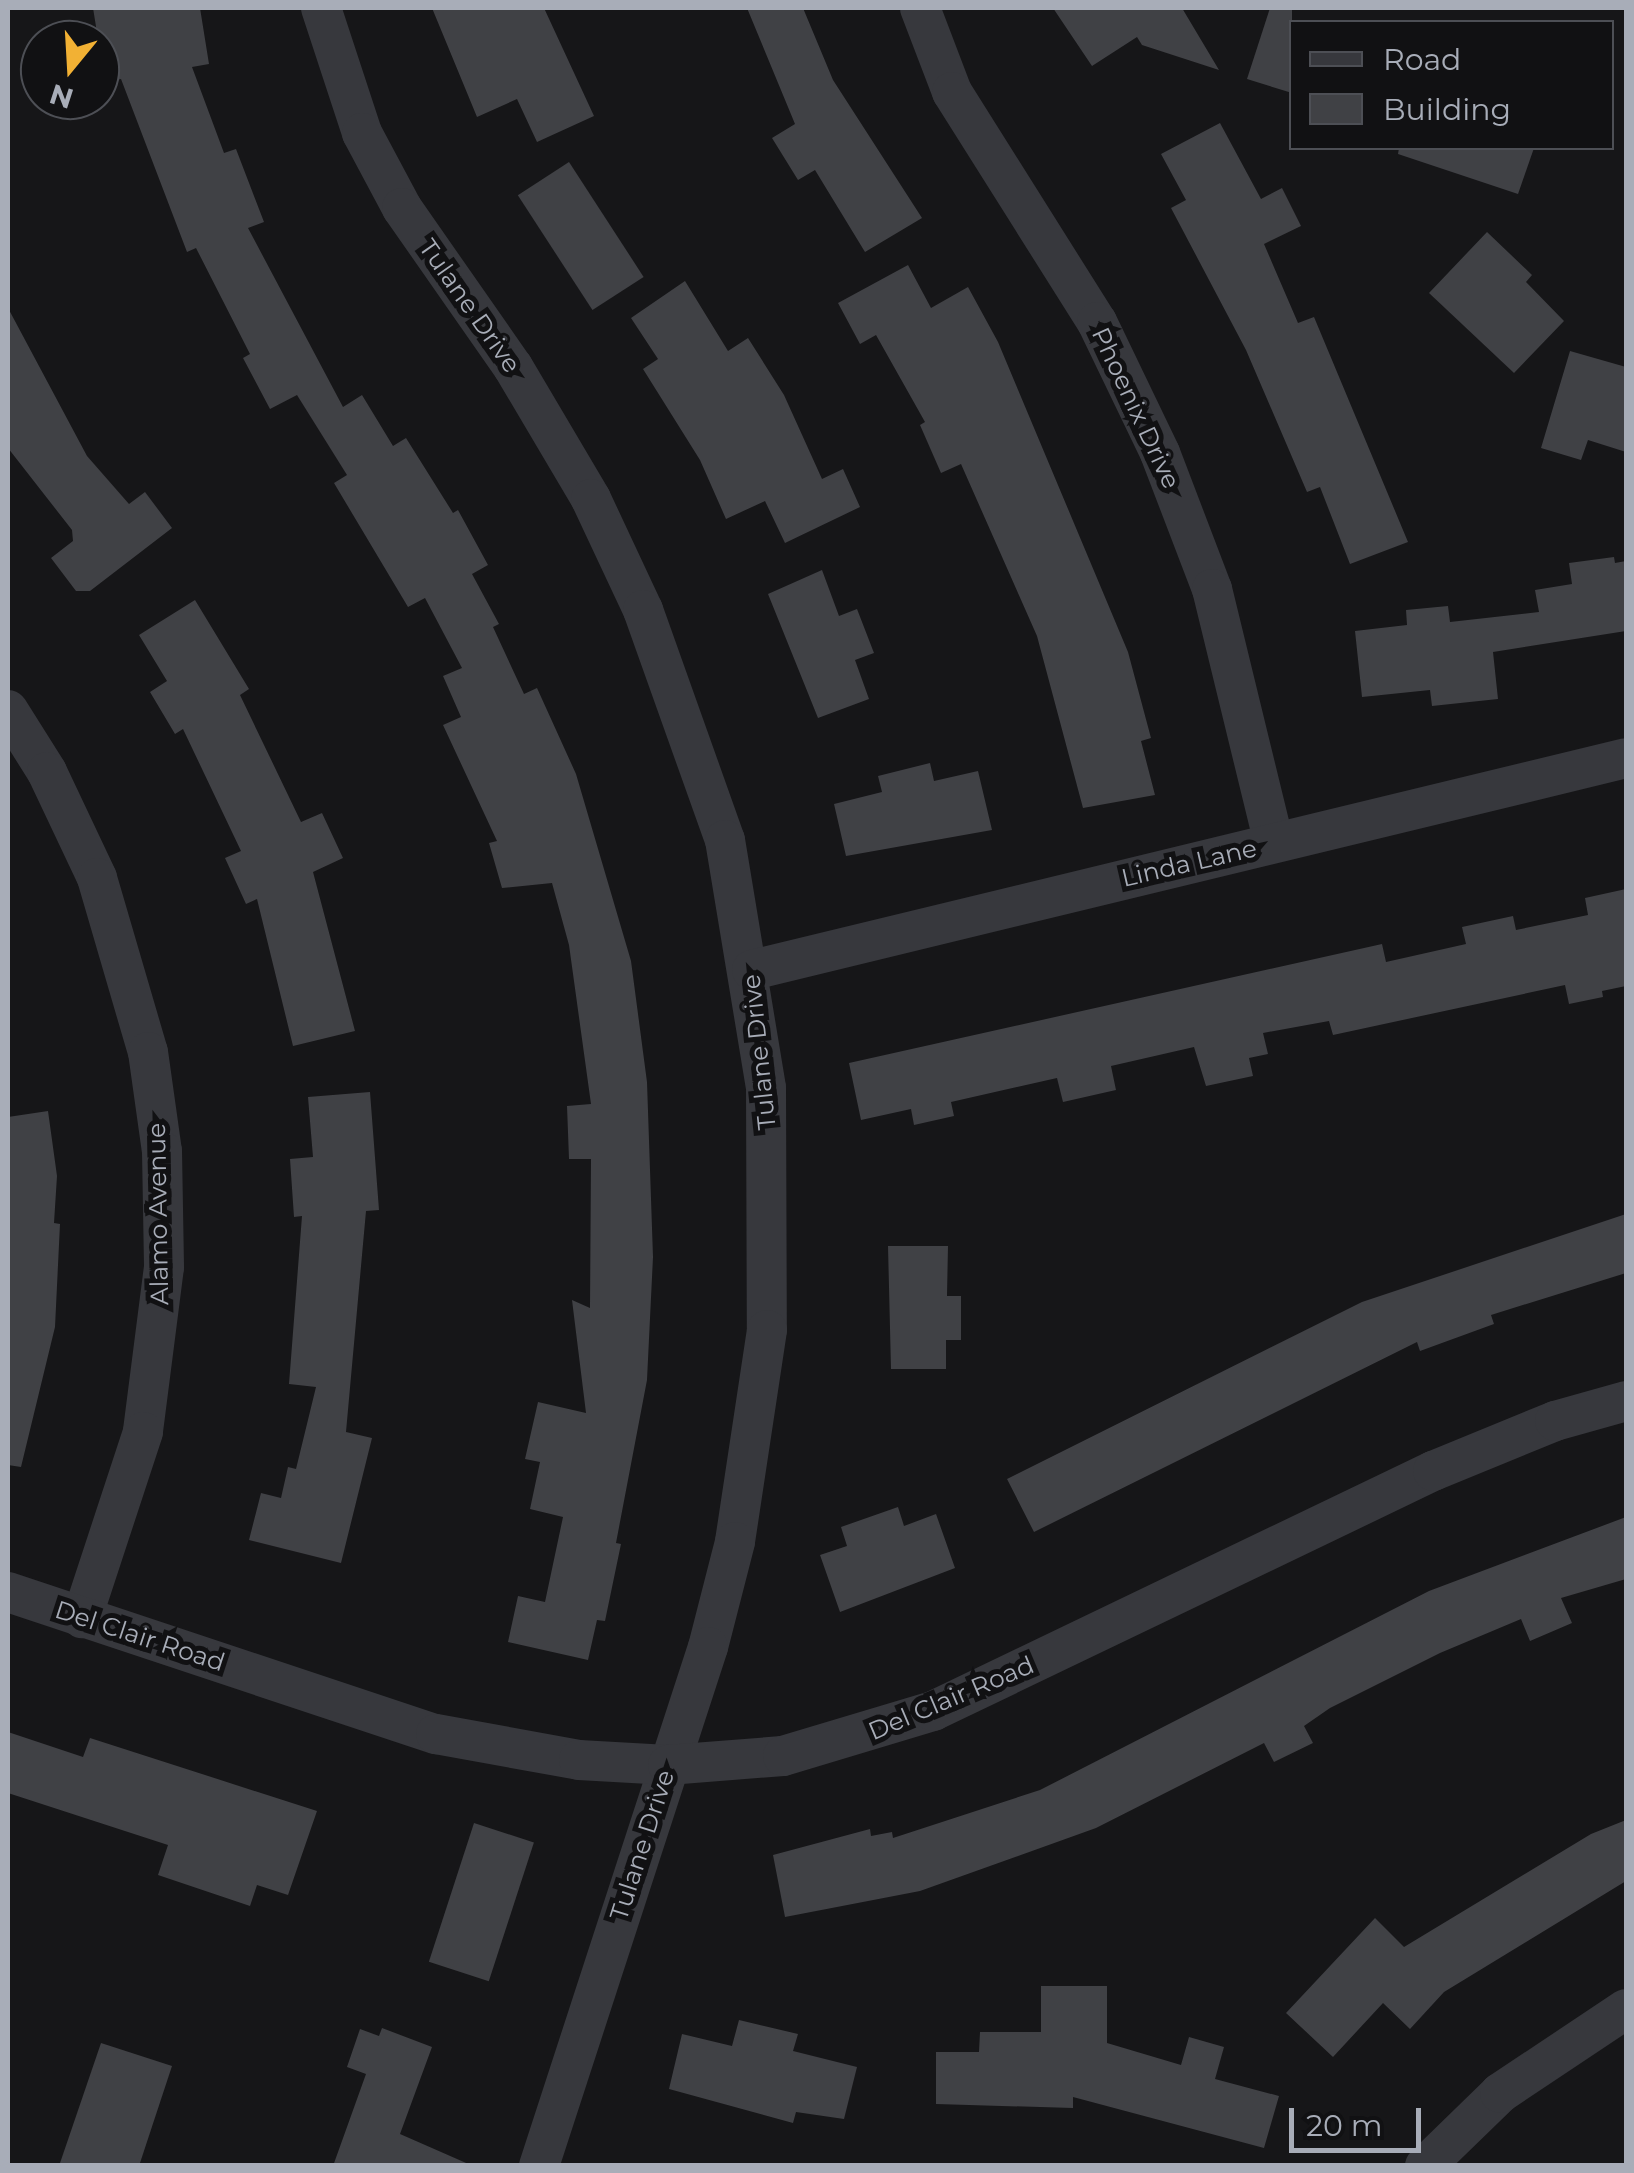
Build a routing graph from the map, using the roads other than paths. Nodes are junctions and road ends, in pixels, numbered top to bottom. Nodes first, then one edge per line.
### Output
1 (321, 8) edge
2 (920, 8) edge
3 (8, 710) edge
4 (1626, 758) edge
5 (1274, 842) junction
6 (752, 970) junction
7 (1626, 1401) edge
8 (8, 1592) edge
9 (82, 1618) junction
10 (668, 1765) junction
11 (1626, 2009) edge
12 (551, 2162) edge
13 (1425, 2166) edge

1 - 6 street, Tulane Drive
2 - 5 street, Phoenix Drive
3 - 9 street, Alamo Avenue
4 - 5 street, Linda Lane
5 - 6 street, Linda Lane
6 - 10 street, Tulane Drive
7 - 10 street, Del Clair Road
8 - 9 street, Del Clair Road
9 - 10 street, Del Clair Road
10 - 12 street, Tulane Drive
11 - 13 street

